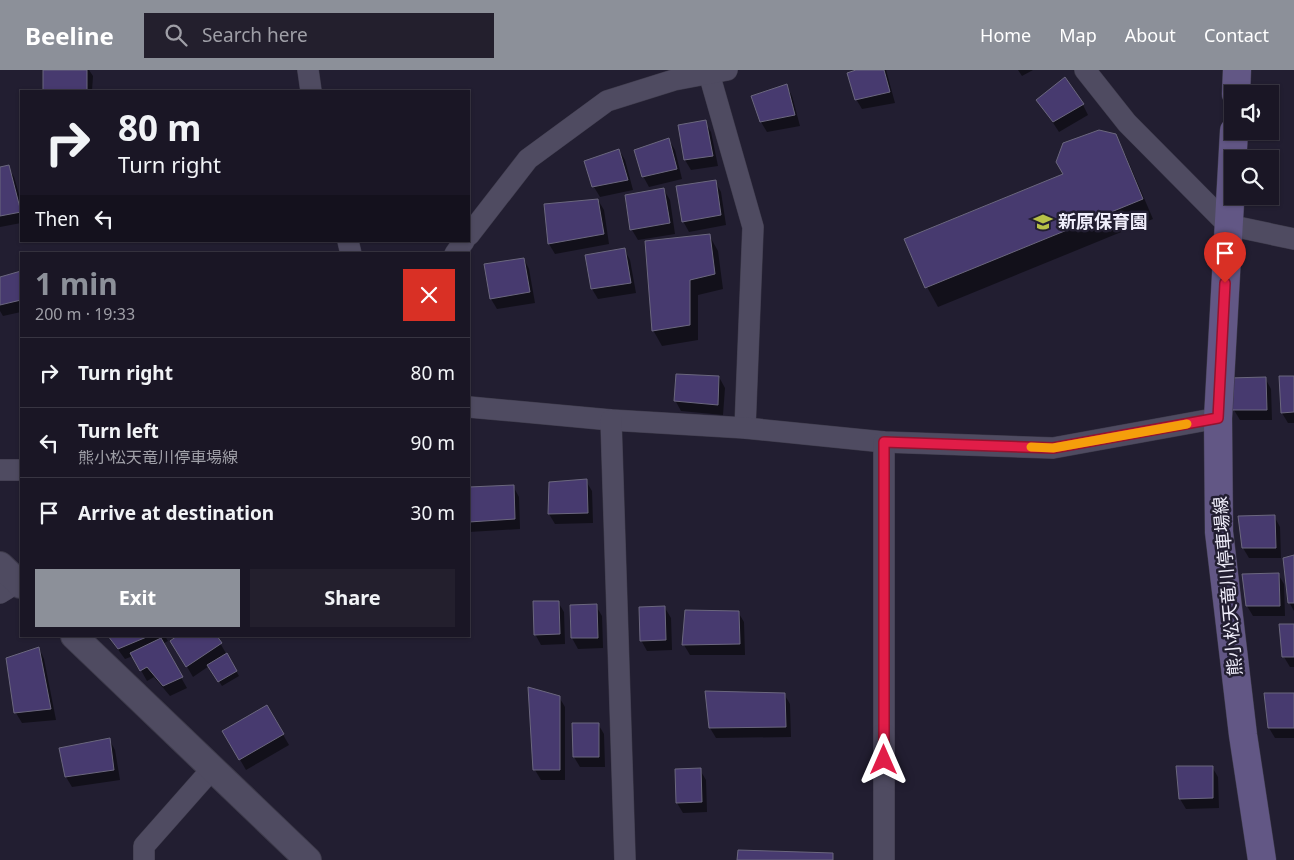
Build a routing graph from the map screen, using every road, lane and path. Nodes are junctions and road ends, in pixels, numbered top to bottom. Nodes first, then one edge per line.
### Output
1 (308, 70) edge
2 (1085, 70) edge
3 (1238, 70) edge
4 (715, 72) edge
5 (1237, 85) edge
6 (311, 90) edge
7 (1233, 140) edge
8 (1228, 226) junction
9 (470, 234) edge
10 (1294, 239) edge
11 (470, 407) edge
12 (1218, 418) junction
13 (611, 420) junction
14 (745, 428) junction
15 (884, 442) junction
16 (0, 470) edge
17 (20, 470) edge
18 (75, 637) edge
19 (212, 769) junction
20 (144, 860) edge
21 (308, 860) edge
22 (625, 860) edge
23 (884, 860) edge
24 (1262, 860) edge

1 - 6 street
2 - 8 street
3 - 5 main road
4 - 9 street
4 - 14 street
7 - 8 main road, 熊小松天竜川停車場線
8 - 10 street
8 - 12 main road, 熊小松天竜川停車場線
11 - 13 street
12 - 15 street
12 - 24 main road, 熊小松天竜川停車場線
13 - 14 street
13 - 22 street
14 - 15 street
15 - 23 street
16 - 17 street
18 - 19 street
19 - 20 street
19 - 21 street

